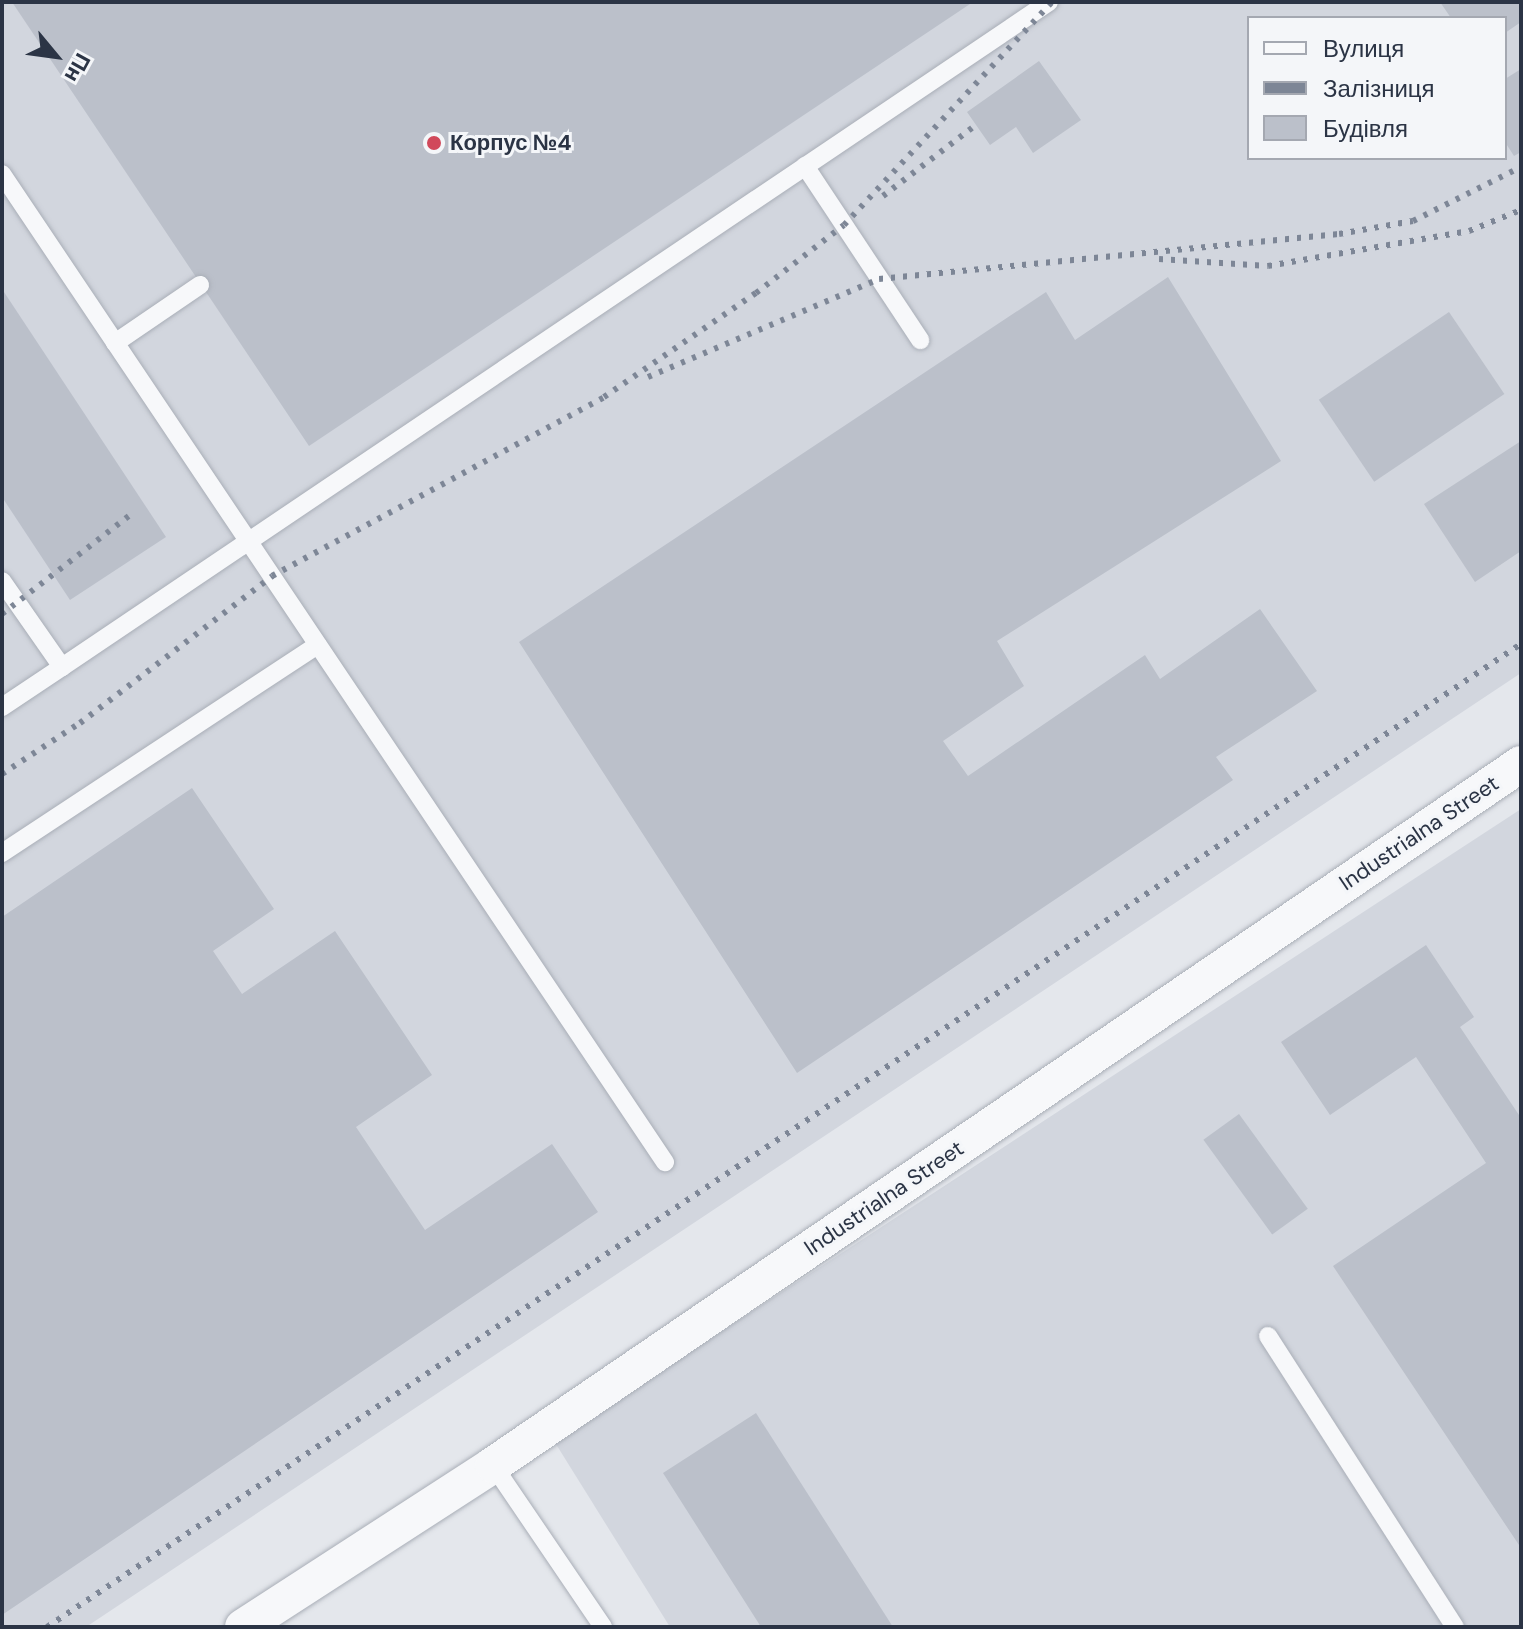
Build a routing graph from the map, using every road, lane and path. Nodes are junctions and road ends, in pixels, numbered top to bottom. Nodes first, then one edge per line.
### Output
1 (1049, 2) edge
2 (805, 166) junction
3 (2, 174) edge
4 (200, 285) dead end
5 (920, 340) dead end
6 (115, 343) junction
7 (248, 541) junction
8 (2, 581) edge
9 (318, 645) junction
10 (62, 667) junction
11 (2, 707) edge
12 (1521, 764) edge
13 (2, 853) edge
14 (665, 1162) dead end
15 (1268, 1336) dead end
16 (493, 1465) junction
17 (243, 1627) edge
18 (603, 1627) edge
19 (1455, 1627) edge

1 - 2 lane
2 - 5 lane
2 - 7 lane
3 - 6 lane
4 - 6 lane
6 - 7 lane
7 - 9 lane
7 - 10 lane
8 - 10 lane
9 - 13 lane
9 - 14 lane
10 - 11 lane
12 - 16 street, Industrialna Street
15 - 19 lane
16 - 17 street, Industrialna Street
16 - 18 lane

